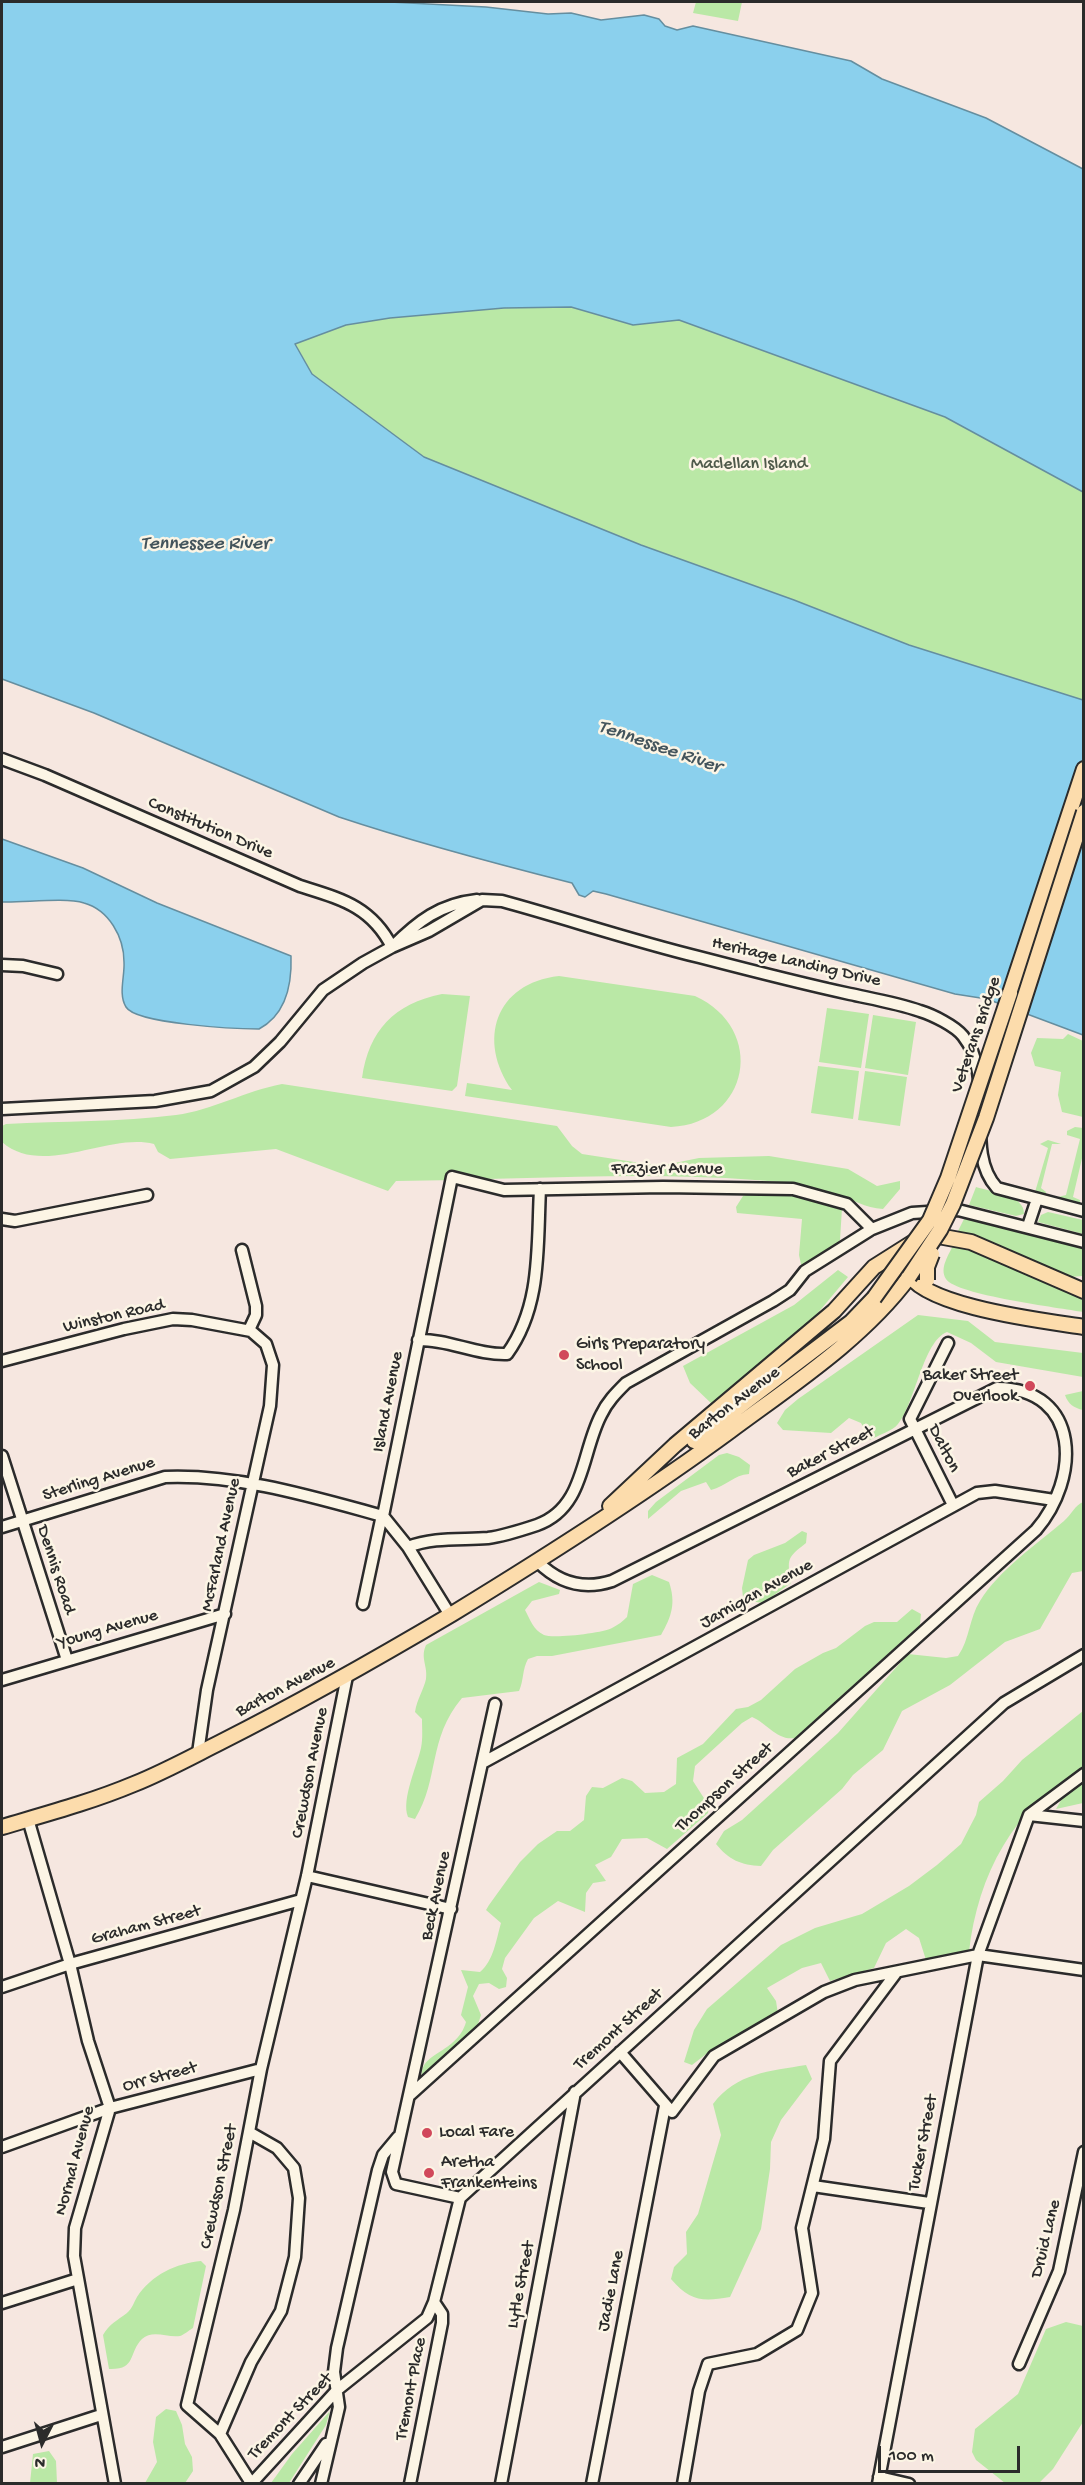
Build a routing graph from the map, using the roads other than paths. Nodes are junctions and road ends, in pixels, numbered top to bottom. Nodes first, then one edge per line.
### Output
1 (2, 759) edge
2 (1083, 770) edge
3 (1083, 812) edge
4 (392, 947) junction
5 (2, 965) edge
6 (57, 974) dead end
7 (2, 1109) edge
8 (986, 1118) junction
9 (452, 1177) joint
10 (540, 1189) junction
11 (147, 1194) dead end
12 (1037, 1199) junction
13 (1083, 1211) edge
14 (2, 1219) edge
15 (1028, 1226) junction
16 (872, 1229) junction
17 (1083, 1242) edge
18 (242, 1250) dead end
19 (903, 1261) junction
20 (909, 1278) junction
21 (1083, 1291) edge
22 (874, 1298) joint
23 (956, 1302) junction
24 (1083, 1327) edge
25 (249, 1330) junction
26 (418, 1340) junction
27 (948, 1343) dead end
28 (2, 1361) edge
29 (914, 1430) junction
30 (2, 1456) edge
31 (251, 1484) junction
32 (1054, 1500) junction
33 (953, 1505) junction
34 (610, 1506) junction
35 (382, 1516) junction
36 (21, 1521) junction
37 (2, 1527) edge
38 (568, 1541) junction
39 (408, 1548) junction
40 (538, 1562) junction
41 (363, 1604) dead end
42 (225, 1614) junction
43 (450, 1615) junction
44 (1083, 1655) edge
45 (67, 1660) junction
46 (347, 1676) junction
47 (2, 1680) edge
48 (495, 1704) dead end
49 (198, 1753) junction
50 (484, 1762) junction
51 (1083, 1774) edge
52 (1029, 1815) junction
53 (28, 1820) junction
54 (1083, 1821) edge
55 (2, 1827) edge
56 (307, 1876) junction
57 (301, 1900) junction
58 (451, 1909) junction
59 (978, 1955) junction
60 (70, 1964) junction
61 (1083, 1970) edge
62 (896, 1973) junction
63 (2, 1987) edge
64 (620, 2052) junction
65 (261, 2069) junction
66 (575, 2092) junction
67 (410, 2095) junction
68 (665, 2106) junction
69 (110, 2109) junction
70 (249, 2132) junction
71 (399, 2136) junction
72 (2, 2147) edge
73 (1083, 2152) edge
74 (813, 2186) junction
75 (460, 2198) junction
76 (929, 2203) junction
77 (78, 2279) junction
78 (434, 2302) junction
79 (2, 2303) edge
80 (1019, 2364) dead end
81 (337, 2390) junction
82 (101, 2415) junction
83 (220, 2434) junction
84 (330, 2439) junction
85 (2, 2447) edge
86 (878, 2481) edge
87 (251, 2483) edge
88 (115, 2484) edge
89 (299, 2484) edge
90 (321, 2484) edge
91 (410, 2484) edge
92 (501, 2484) edge
93 (592, 2484) edge
94 (683, 2484) edge
95 (909, 2484) edge

1 - 4 street, Constitution Drive
2 - 19 main road, Veterans Bridge, bridge
3 - 8 main road, Veterans Bridge, bridge
4 - 7 street, Heritage Landing Drive
4 - 12 street, Heritage Landing Drive
5 - 6 street
8 - 20 main road, Veterans Bridge, bridge
8 - 23 main road, bridge
9 - 10 street, Frazier Avenue
9 - 26 street, Island Avenue
10 - 16 street, Frazier Avenue
10 - 26 street
11 - 14 street
12 - 13 street
12 - 15 street
15 - 16 street
15 - 17 street
16 - 39 street
18 - 25 street
19 - 20 main road
19 - 22 main road, Veterans Bridge, bridge
20 - 23 main road
20 - 38 main road, Barton Avenue
21 - 34 main road
22 - 34 main road, Barton Avenue
23 - 24 main road
25 - 28 street, Winston Road
25 - 31 street, McFarland Avenue
26 - 35 street, Island Avenue
27 - 29 street, Dalton
29 - 32 street, Baker Street
29 - 33 street, Dalton
29 - 40 street, Baker Street
30 - 36 street, Dennis Road
31 - 35 street, Sterling Avenue
31 - 36 street, Sterling Avenue
31 - 42 street, McFarland Avenue
32 - 33 street, Jarnigan Avenue
32 - 67 street, Thompson Street
33 - 50 street, Jarnigan Avenue
34 - 38 main road, Barton Avenue
35 - 39 street
35 - 41 street, Island Avenue
36 - 37 street, Sterling Avenue
36 - 45 street, Dennis Road
38 - 40 main road, Barton Avenue
39 - 43 street
40 - 43 main road, Barton Avenue
42 - 45 street, Young Avenue
42 - 49 street, McFarland Avenue
43 - 46 main road, Barton Avenue
44 - 64 street, Tremont Street
45 - 47 street, Young Avenue
46 - 49 main road, Barton Avenue
46 - 56 street, Crewdson Avenue
48 - 50 street, Beck Avenue
49 - 53 main road, Barton Avenue
50 - 58 street, Beck Avenue
51 - 52 street
52 - 54 street
52 - 59 street, Tucker Street
53 - 55 main road, Barton Avenue
53 - 60 street, Normal Avenue
56 - 57 street, Crewdson Street
56 - 58 street
57 - 60 street, Graham Street
57 - 65 street, Crewdson Street
58 - 67 street, Beck Avenue
59 - 61 street
59 - 62 street
59 - 76 street, Tucker Street
60 - 63 street, Graham Street
60 - 69 street, Normal Avenue
62 - 68 street
62 - 74 street
64 - 66 street, Tremont Street
64 - 68 street
65 - 69 street, Orr Street
65 - 70 street, Crewdson Street
66 - 75 street, Tremont Street
66 - 92 street, Lytle Street
67 - 71 street
68 - 93 street, Jadie Lane
69 - 72 street, Orr Street
69 - 77 street, Normal Avenue
70 - 83 street, Crewdson Street
70 - 83 street
71 - 75 street
71 - 81 street
73 - 80 street, Druid Lane
74 - 76 street
74 - 94 street
75 - 78 street, Tremont Street
76 - 86 street, Tucker Street
77 - 79 street
77 - 82 street, Normal Avenue
78 - 81 street, Tremont Street
78 - 91 street, Tremont Place
81 - 84 street
81 - 87 street, Tremont Street
82 - 85 street
82 - 88 street, Normal Avenue
83 - 87 street, Crewdson Street
84 - 89 street
84 - 90 street
86 - 95 street

